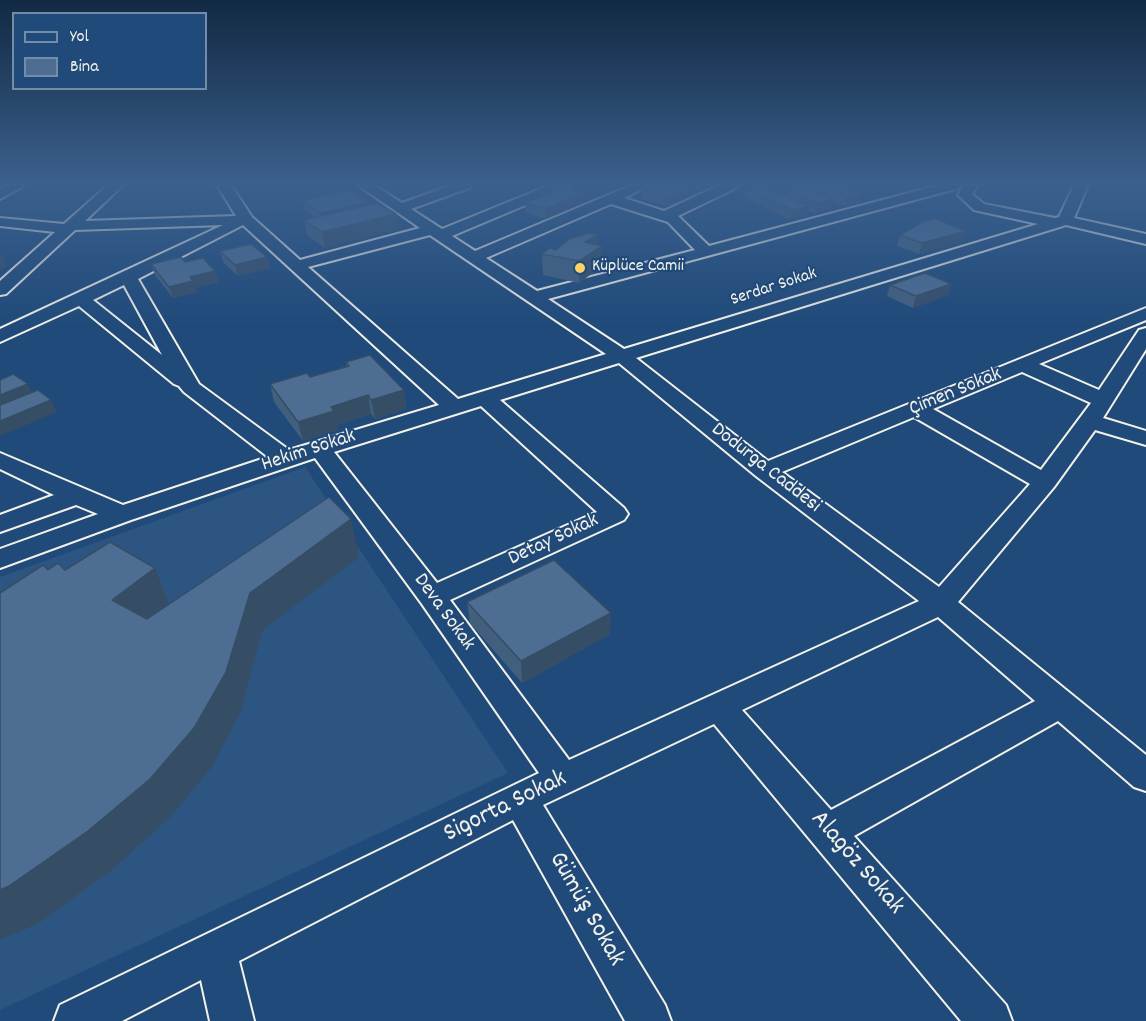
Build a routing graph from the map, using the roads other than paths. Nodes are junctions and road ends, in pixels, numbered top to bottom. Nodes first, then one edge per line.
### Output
1 (63, 233) edge
2 (220, 233) edge
3 (261, 233) edge
4 (434, 233) edge
5 (438, 233) edge
6 (533, 233) edge
7 (687, 233) edge
8 (778, 233) edge
9 (1022, 233) edge
10 (1116, 233) edge
11 (1146, 239) edge
12 (706, 252) junction
13 (476, 257) junction
14 (298, 265) junction
15 (128, 277) junction
16 (0, 290) edge
17 (536, 297) junction
18 (81, 299) junction
19 (1146, 313) edge
20 (1146, 334) edge
21 (0, 336) edge
22 (623, 357) junction
23 (1024, 365) junction
24 (191, 388) junction
25 (484, 398) junction
26 (1103, 400) junction
27 (453, 406) junction
28 (916, 409) junction
29 (1090, 421) junction
30 (1146, 438) edge
31 (320, 449) junction
32 (286, 459) junction
33 (0, 460) edge
34 (765, 471) junction
35 (1045, 482) junction
36 (76, 496) junction
37 (122, 514) junction
38 (0, 524) edge
39 (0, 559) edge
40 (432, 597) junction
41 (941, 603) junction
42 (1061, 703) junction
43 (720, 708) junction
44 (1146, 776) edge
45 (563, 779) junction
46 (520, 799) junction
47 (828, 831) junction
48 (216, 951) junction
49 (76, 1021) edge
50 (232, 1021) edge
51 (649, 1021) edge
52 (990, 1021) edge

1 - 16 street
2 - 15 street
3 - 14 street
4 - 14 street
5 - 13 street, Dodurga Caddesi
6 - 13 street
7 - 12 street
8 - 12 street
9 - 22 street, Serdar Sokak
10 - 11 street
12 - 17 street
13 - 17 street, Dodurga Caddesi
14 - 27 street
15 - 18 street
15 - 24 street
17 - 22 street, Dodurga Caddesi
18 - 21 street
18 - 24 street
19 - 23 street, Çimen Sokak
20 - 26 street
22 - 25 street, Hekim Sokak
22 - 34 street, Dodurga Caddesi
23 - 26 street
23 - 28 street, Çimen Sokak
24 - 32 street
25 - 27 street, Hekim Sokak
25 - 40 street, Detay Sokak
26 - 29 street
27 - 31 street, Hekim Sokak
28 - 34 street, Çimen Sokak
28 - 35 street
29 - 30 street
29 - 35 street
31 - 32 street, Hekim Sokak
31 - 40 street, Deva Sokak
32 - 37 street, Hekim Sokak
33 - 36 street
34 - 41 street, Dodurga Caddesi
35 - 41 street
36 - 37 street
36 - 38 street
37 - 39 street, Hekim Sokak
40 - 45 street, Deva Sokak
41 - 42 street, Dodurga Caddesi
41 - 43 street, Sigorta Sokak
42 - 44 street, Dodurga Caddesi
42 - 47 street
43 - 45 street, Sigorta Sokak
43 - 47 street, Alagöz Sokak
45 - 46 street, Sigorta Sokak
46 - 48 street, Sigorta Sokak
46 - 51 street, Gümüş Sokak
47 - 52 street, Alagöz Sokak
48 - 49 street, Sigorta Sokak
48 - 50 street

